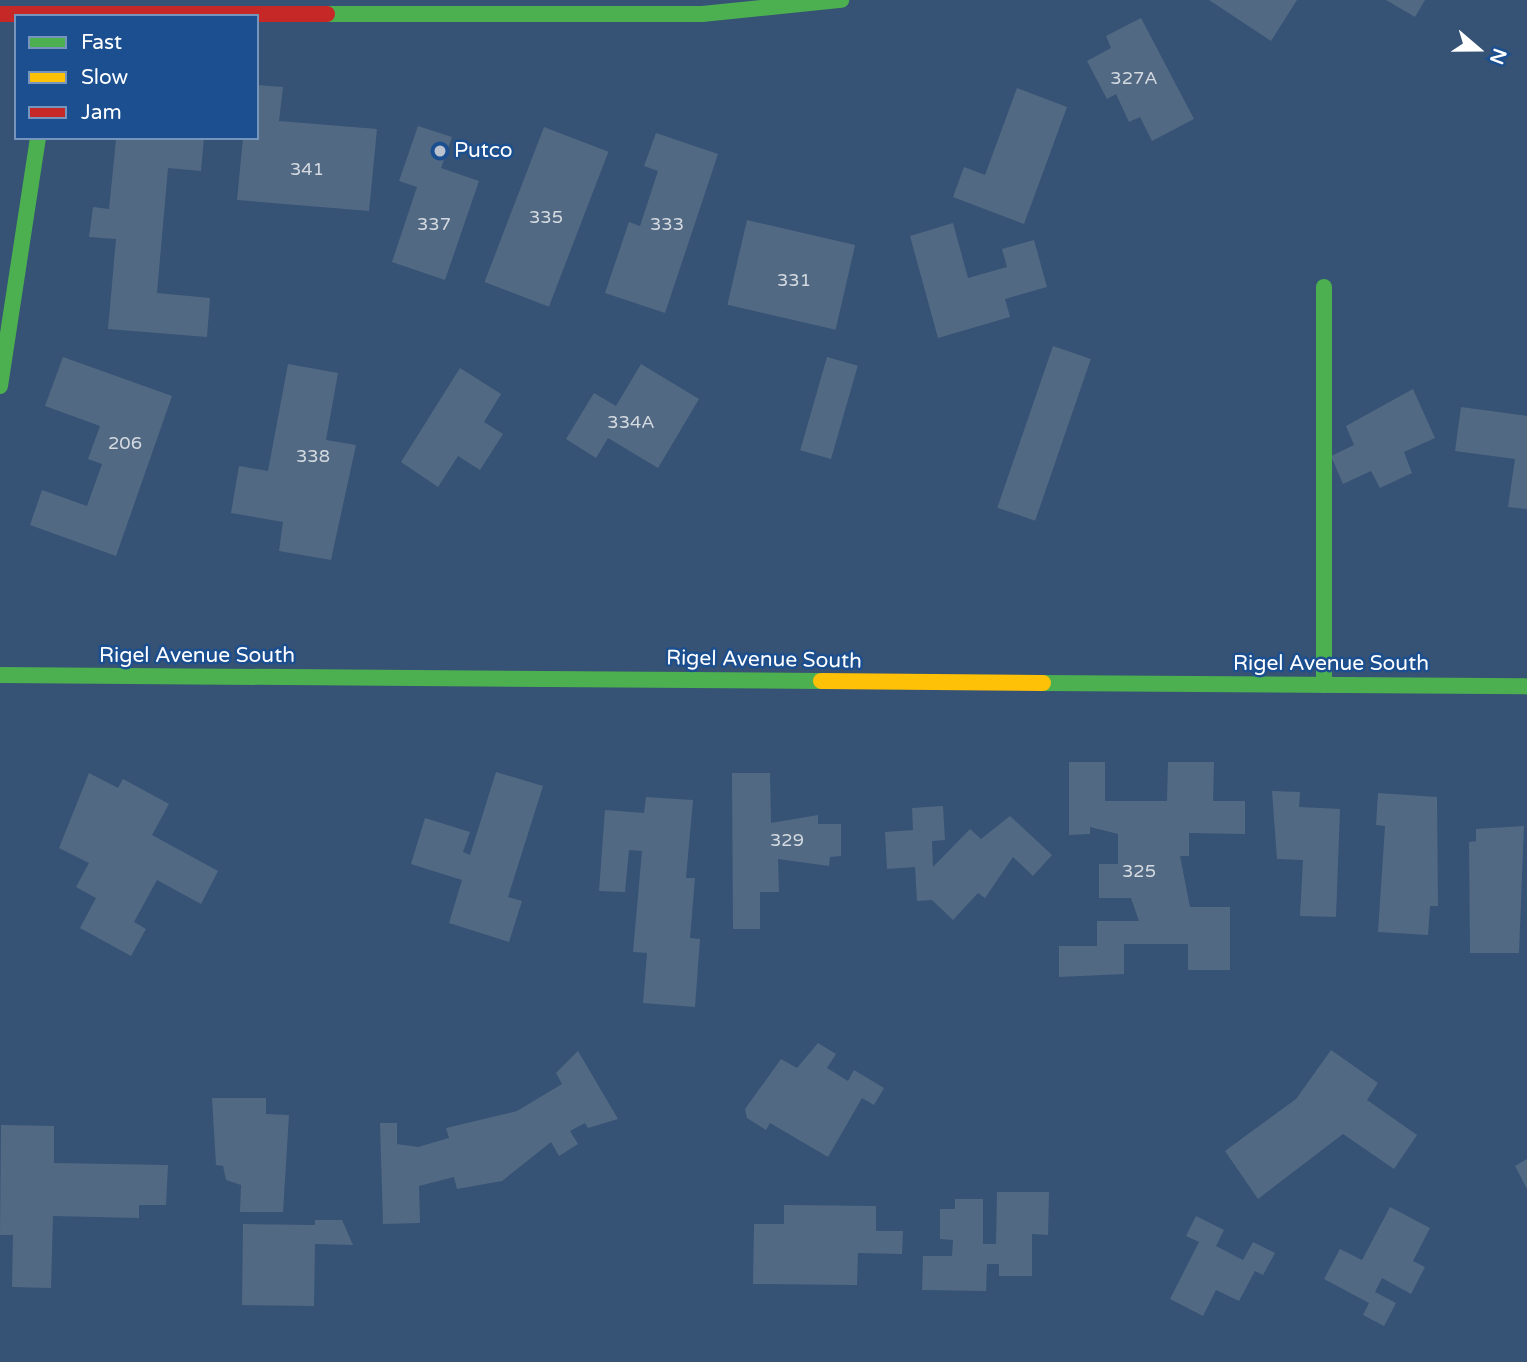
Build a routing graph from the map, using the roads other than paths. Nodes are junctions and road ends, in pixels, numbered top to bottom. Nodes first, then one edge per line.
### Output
1 (841, 0) edge
2 (0, 14) edge
3 (57, 14) edge
4 (259, 14) edge
5 (38, 140) edge
6 (1324, 288) dead end
7 (0, 386) edge
8 (0, 675) edge
9 (1324, 685) junction
10 (1527, 686) edge

1 - 4 main road
2 - 3 main road
5 - 7 main road
6 - 9 main road
8 - 9 main road, Rigel Avenue South
9 - 10 main road, Rigel Avenue South

